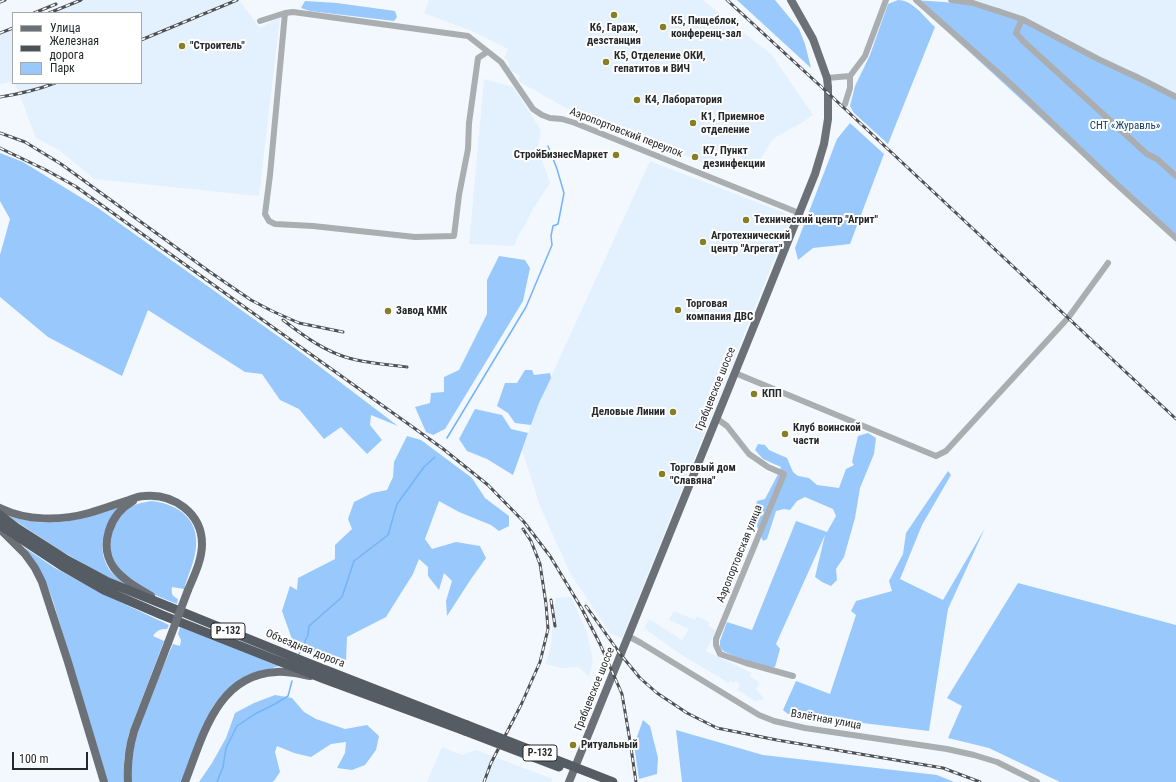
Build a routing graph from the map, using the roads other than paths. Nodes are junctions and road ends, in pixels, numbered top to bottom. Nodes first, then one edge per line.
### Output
1 (791, 0) edge
2 (886, 0) edge
3 (916, 0) edge
4 (951, 0) edge
5 (285, 13) junction
6 (1022, 19) junction
7 (260, 22) dead end
8 (487, 52) junction
9 (850, 76) junction
10 (827, 78) junction
11 (1176, 97) edge
12 (844, 104) dead end
13 (1176, 176) edge
14 (799, 213) junction
15 (1176, 238) edge
16 (1108, 263) dead end
17 (734, 373) junction
18 (716, 418) junction
19 (143, 496) junction
20 (0, 508) edge
21 (0, 515) edge
22 (0, 524) edge
23 (0, 529) edge
24 (168, 607) junction
25 (628, 636) junction
26 (793, 676) dead end
27 (324, 679) junction
28 (466, 728) junction
29 (104, 782) edge
30 (128, 782) edge
31 (185, 782) edge
32 (569, 782) edge
33 (597, 782) edge
34 (613, 782) edge
35 (1037, 782) edge

1 - 10 main road, Грабцевское шоссе
2 - 9 street
3 - 15 street
4 - 6 street
5 - 7 street, Аэропортовский переулок
5 - 8 street, Аэропортовский переулок
5 - 8 street
6 - 11 street
6 - 13 street
8 - 14 street, Аэропортовский переулок
9 - 10 street
9 - 12 street
10 - 14 main road, Грабцевское шоссе
14 - 17 main road, Грабцевское шоссе
16 - 17 street
17 - 18 main road, Грабцевское шоссе
18 - 25 main road, Грабцевское шоссе
18 - 26 street, Аэропортовская улица
19 - 20 main road
19 - 24 main road
19 - 30 main road, bridge
21 - 24 highway, Объездная дорога / Р-132
22 - 27 highway, Объездная дорога / Р-132
23 - 29 main road
24 - 28 highway, Объездная дорога / Р-132
25 - 32 main road, Грабцевское шоссе
25 - 35 street, Взлётная улица
27 - 28 highway, Объездная дорога / Р-132
27 - 31 main road
28 - 33 highway, Объездная дорога / Р-132, bridge
28 - 34 highway, Объездная дорога / Р-132, bridge

